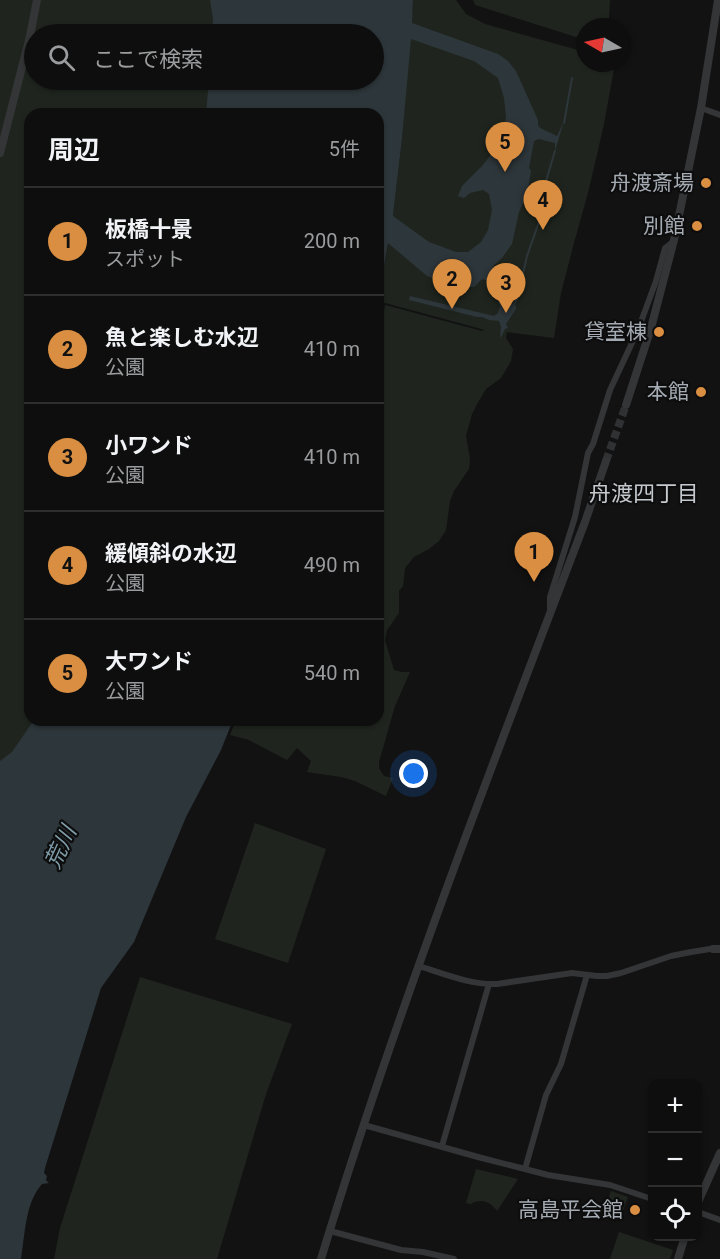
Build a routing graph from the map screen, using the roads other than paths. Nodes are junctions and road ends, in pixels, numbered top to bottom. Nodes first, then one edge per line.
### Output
1 (37, 0) edge
2 (718, 0) edge
3 (32, 24) edge
4 (24, 59) edge
5 (701, 108) junction
6 (720, 115) edge
7 (0, 153) edge
8 (674, 240) junction
9 (626, 405) tunnel mouth
10 (606, 461) tunnel mouth
11 (550, 612) junction
12 (717, 949) edge
13 (419, 966) junction
14 (587, 975) junction
15 (489, 984) junction
16 (364, 1125) junction
17 (442, 1146) junction
18 (720, 1153) edge
19 (525, 1169) junction
20 (702, 1193) edge
21 (648, 1198) edge
22 (702, 1213) edge
23 (720, 1220) edge
24 (330, 1231) junction
25 (683, 1241) edge
26 (400, 1250) junction
27 (321, 1259) edge
28 (399, 1259) edge
29 (454, 1259) edge
30 (678, 1259) edge

1 - 3 street
2 - 5 street
4 - 7 street
5 - 6 street
5 - 8 street
8 - 9 street
8 - 11 street
10 - 11 street
11 - 13 street
12 - 14 street
13 - 15 street
13 - 16 street
14 - 15 street
14 - 19 street
15 - 17 street
16 - 17 street
16 - 24 street
17 - 19 street
18 - 20 street
19 - 21 street
22 - 23 street
24 - 26 street
24 - 27 street
25 - 30 street
26 - 28 street
26 - 29 street

